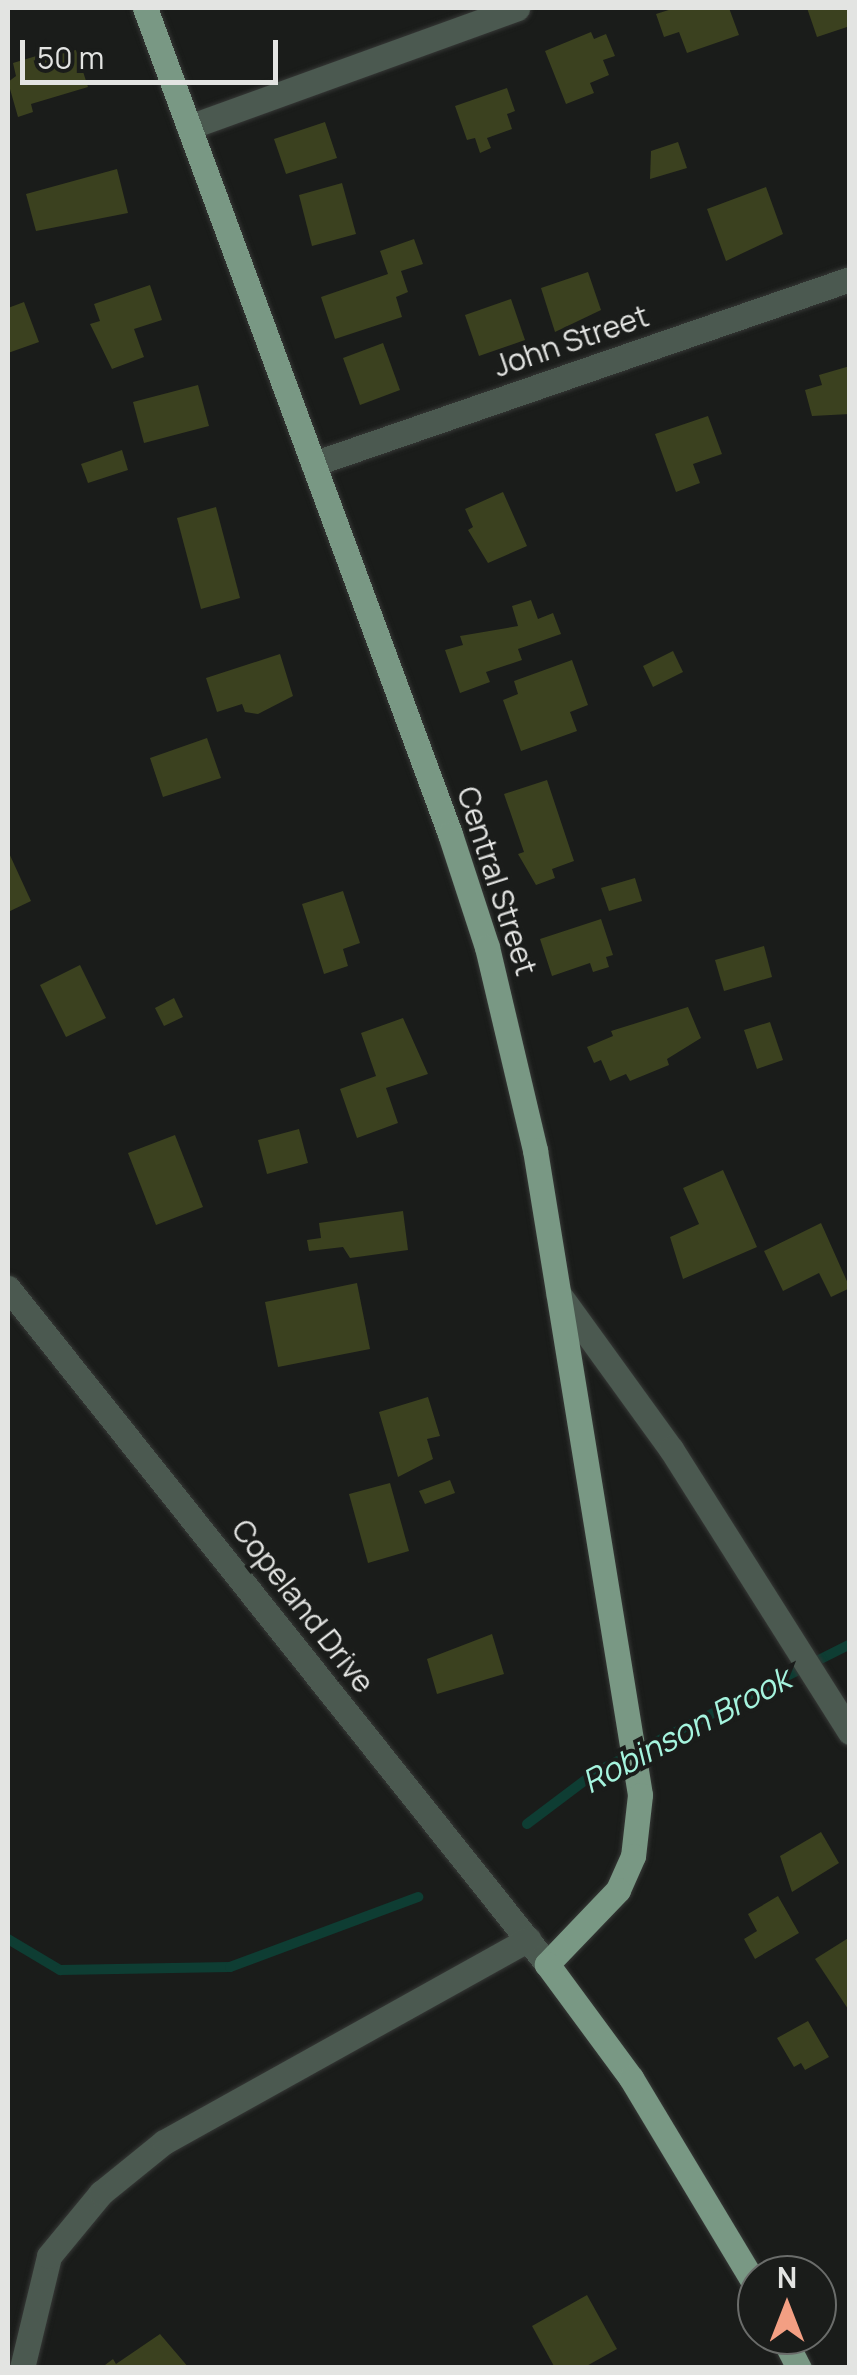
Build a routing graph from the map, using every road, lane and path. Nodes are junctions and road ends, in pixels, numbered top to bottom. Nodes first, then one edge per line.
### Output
1 (144, 8) edge
2 (517, 8) edge
3 (189, 127) junction
4 (850, 279) edge
5 (313, 464) junction
6 (8, 1288) edge
7 (558, 1292) junction
8 (850, 1732) edge
9 (528, 1939) junction
10 (548, 1964) junction
11 (737, 2255) edge
12 (22, 2368) edge

1 - 3 main road, Central Street
2 - 3 street
3 - 5 main road, Central Street
4 - 5 street, John Street
5 - 7 main road, Central Street
6 - 9 street, Copeland Drive
7 - 8 street, Central Street
7 - 10 main road
9 - 10 street, Copeland Drive
9 - 12 street
10 - 11 main road, Copeland Drive

